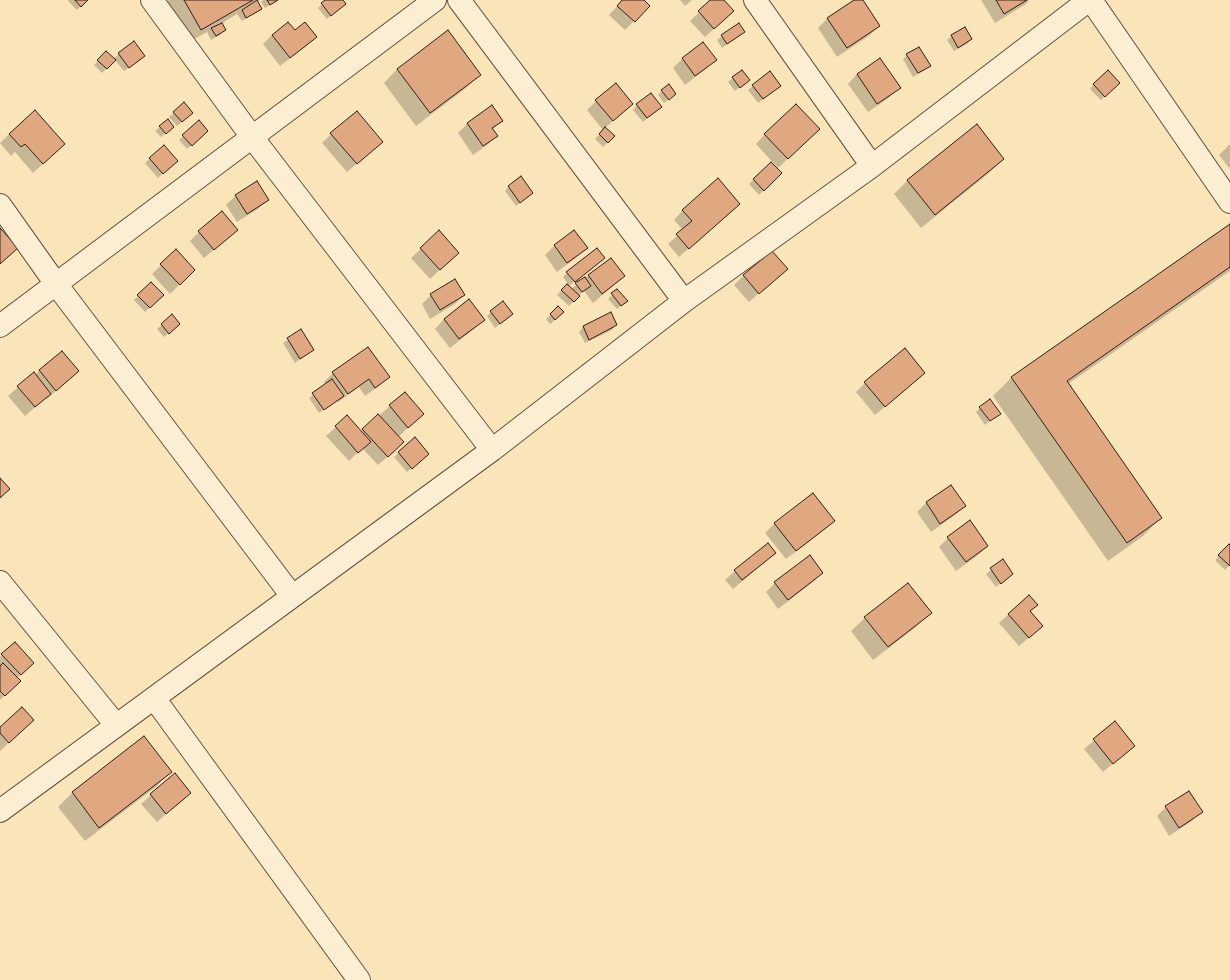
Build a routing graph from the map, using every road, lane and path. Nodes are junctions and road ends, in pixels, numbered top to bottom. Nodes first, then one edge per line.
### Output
1 (152, 0) edge
2 (435, 0) edge
3 (458, 0) edge
4 (755, 0) edge
5 (1092, 1) edge
6 (252, 138) junction
7 (872, 166) junction
8 (1230, 202) edge
9 (0, 205) edge
10 (56, 284) junction
11 (684, 301) junction
12 (0, 326) edge
13 (492, 450) junction
14 (0, 582) edge
15 (292, 596) junction
16 (154, 698) junction
17 (116, 725) junction
18 (0, 811) edge
19 (359, 980) edge

1 - 6 street
2 - 6 street
3 - 11 street
4 - 7 street
5 - 7 street
5 - 8 street
6 - 10 street
6 - 13 street
7 - 11 street
9 - 10 street
10 - 12 street
10 - 15 street
11 - 13 street
13 - 15 street
14 - 17 street
15 - 16 street
16 - 17 street
16 - 19 street
17 - 18 street

